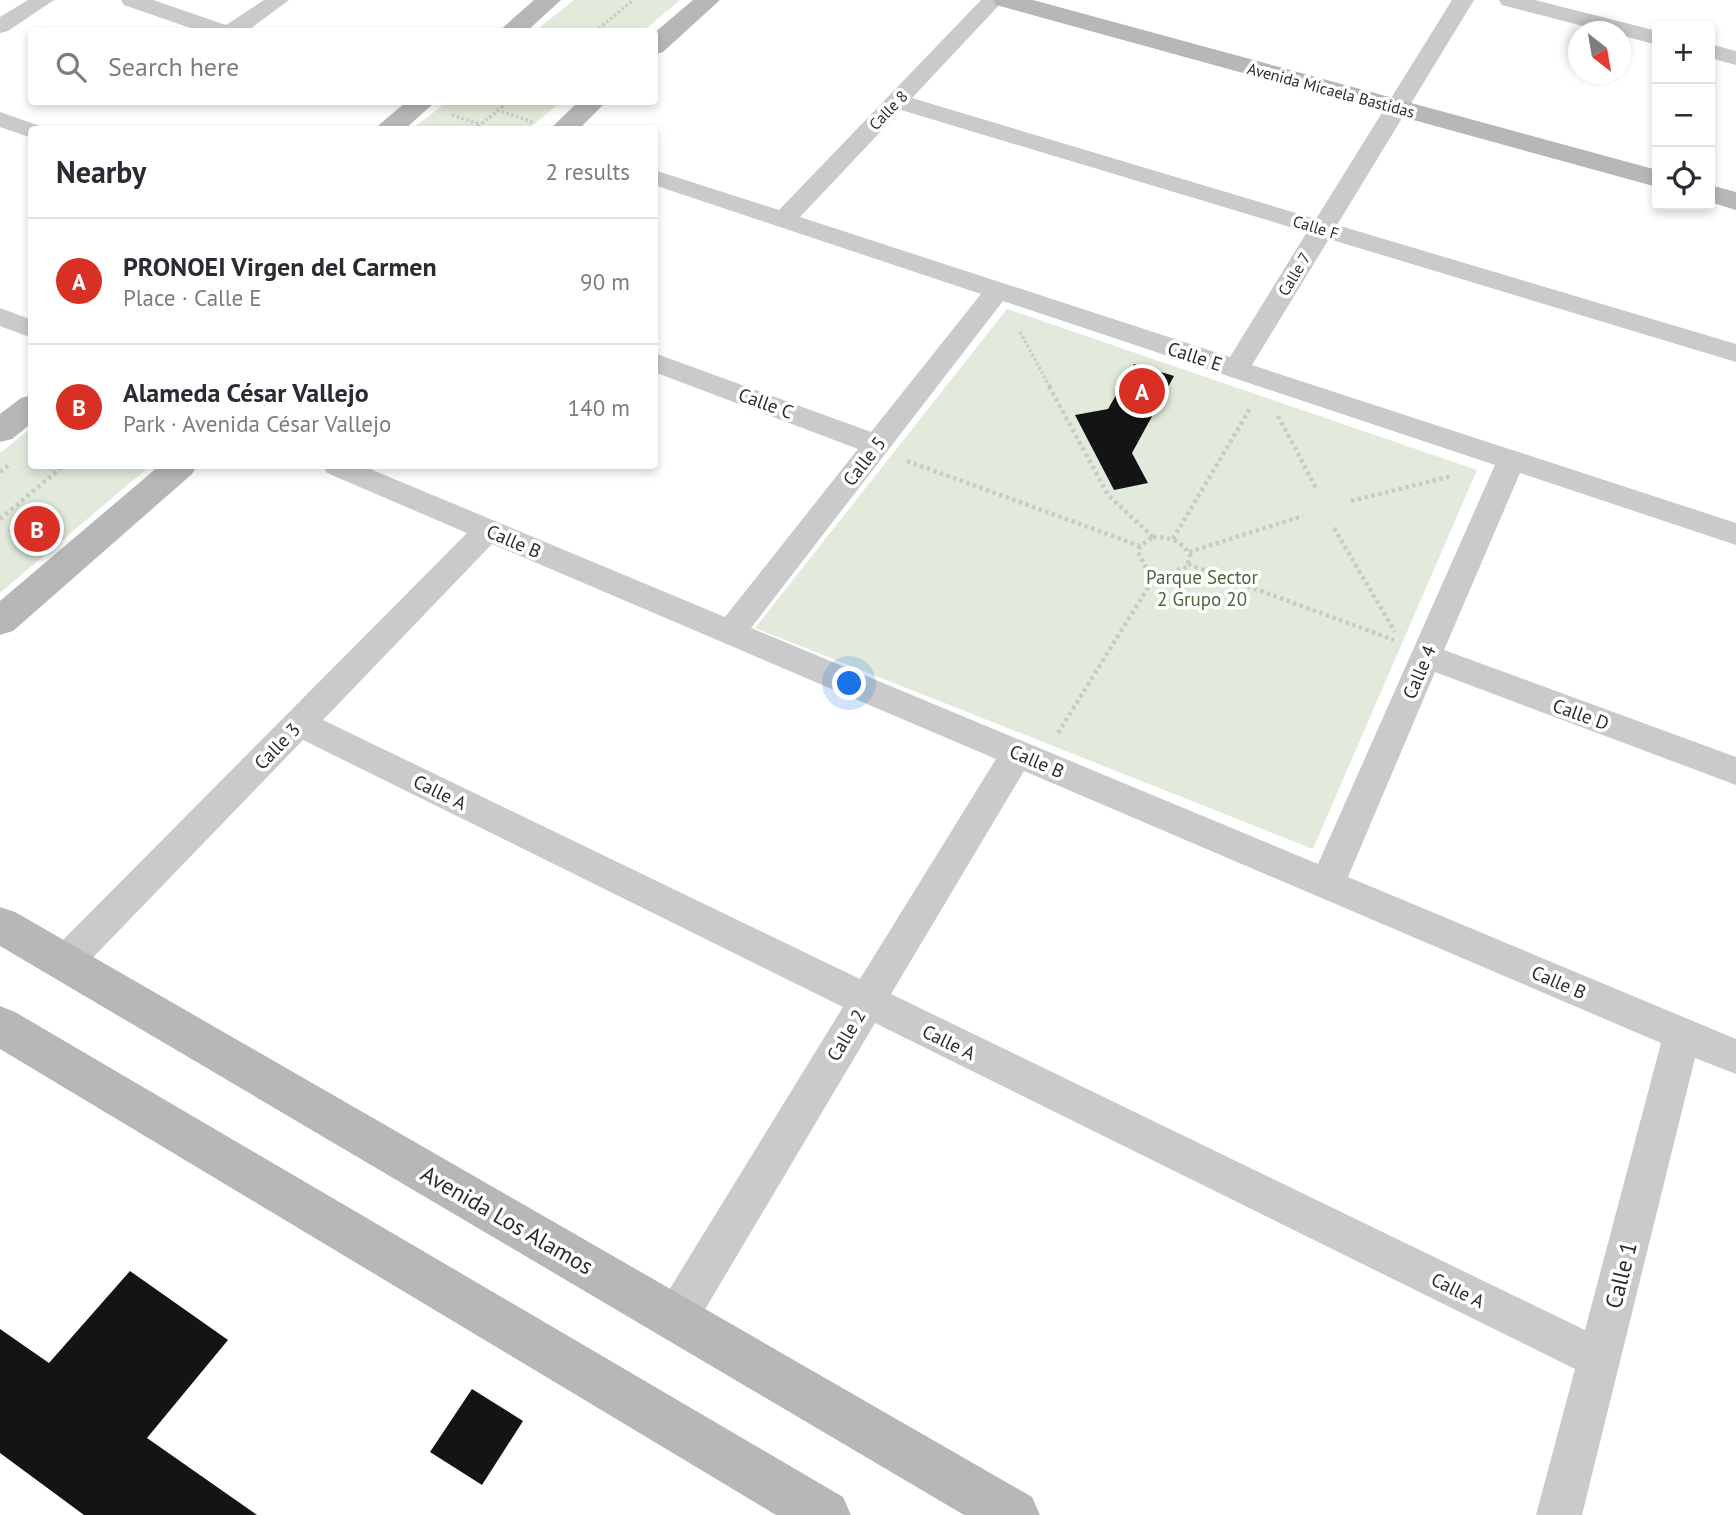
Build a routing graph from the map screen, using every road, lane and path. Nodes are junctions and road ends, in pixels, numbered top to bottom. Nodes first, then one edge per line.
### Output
1 (43, 0) edge
2 (132, 0) edge
3 (278, 0) edge
4 (549, 0) edge
5 (634, 0) edge
6 (708, 0) edge
7 (993, 0) edge
8 (1005, 0) edge
9 (1081, 0) edge
10 (1463, 0) edge
11 (1510, 0) edge
12 (0, 26) edge
13 (213, 28) edge
14 (237, 28) edge
15 (515, 28) edge
16 (599, 28) edge
17 (1652, 37) edge
18 (658, 44) edge
19 (1715, 52) edge
20 (1736, 58) edge
21 (1402, 98) junction
22 (897, 101) junction
23 (418, 105) edge
24 (504, 105) edge
25 (588, 105) edge
26 (497, 110) junction
27 (0, 119) edge
28 (391, 126) edge
29 (479, 126) edge
30 (548, 126) edge
31 (553, 126) edge
32 (28, 130) edge
33 (1652, 156) edge
34 (1715, 172) edge
35 (1652, 177) edge
36 (658, 178) edge
37 (1736, 178) edge
38 (1715, 195) edge
39 (1736, 201) edge
40 (783, 219) junction
41 (1322, 228) junction
42 (998, 290) junction
43 (0, 316) edge
44 (28, 328) edge
45 (1736, 352) edge
46 (658, 364) edge
47 (1236, 369) junction
48 (1263, 388) junction
49 (28, 409) edge
50 (0, 431) edge
51 (875, 447) junction
52 (1511, 460) junction
53 (59, 469) edge
54 (177, 469) edge
55 (344, 469) edge
56 (1317, 490) dead end
57 (1350, 501) dead end
58 (1303, 516) dead end
59 (0, 519) edge
60 (1334, 528) dead end
61 (488, 530) junction
62 (1736, 534) edge
63 (1154, 538) junction
64 (1173, 539) junction
65 (1140, 546) junction
66 (1189, 552) junction
67 (1188, 564) junction
68 (1157, 573) junction
69 (0, 621) edge
70 (730, 632) junction
71 (1426, 656) junction
72 (299, 723) junction
73 (1028, 758) junction
74 (1736, 771) edge
75 (1327, 884) junction
76 (0, 925) edge
77 (65, 962) junction
78 (867, 1001) junction
79 (0, 1026) edge
80 (1682, 1034) junction
81 (1736, 1057) edge
82 (676, 1318) junction
83 (1600, 1359) junction
84 (825, 1515) edge
85 (1014, 1515) edge
86 (1559, 1515) edge

1 - 12 street
2 - 13 street
3 - 14 street
4 - 15 street
5 - 16 path
6 - 18 street
7 - 22 street, Calle 8
8 - 21 street, Avenida Micaela Bastidas
9 - 21 street, Avenida Micaela Bastidas
10 - 21 street
11 - 17 street
19 - 20 street
21 - 33 street, Avenida Micaela Bastidas
21 - 35 street, Avenida Micaela Bastidas
21 - 41 street, Calle 7
22 - 40 street, Calle 8
22 - 41 street, Calle F
23 - 28 street
24 - 26 path
25 - 31 street
26 - 29 path
26 - 30 path
27 - 32 street
34 - 37 street
36 - 40 street, Calle E
38 - 39 street
40 - 42 street, Calle E
41 - 45 street, Calle F
41 - 47 street, Calle 7
42 - 47 street, Calle E
42 - 51 street, Calle 5
42 - 63 path
43 - 44 street
46 - 51 street, Calle C
47 - 48 street, Calle E
48 - 52 street, Calle E
48 - 56 path
48 - 64 path
49 - 50 street
51 - 65 path
51 - 70 street, Calle 5
52 - 57 path
52 - 62 street, Calle E
52 - 71 street, Calle 4
53 - 59 path
54 - 69 street
55 - 61 street, Calle B
58 - 66 path
60 - 67 path
61 - 70 street, Calle B
61 - 72 street, Calle 3
63 - 64 path
63 - 65 path
64 - 66 path
65 - 68 path
66 - 67 path
67 - 68 path
68 - 73 path
70 - 73 street, Calle B
71 - 74 street, Calle D
71 - 75 street, Calle 4
72 - 77 street, Calle 3
72 - 78 street, Calle A
73 - 75 street, Calle B
73 - 78 street, Calle 2
75 - 80 street, Calle B
76 - 77 street, Avenida Los Alamos
77 - 82 street, Avenida Los Alamos
78 - 82 street, Calle 2
78 - 83 street, Calle A
79 - 84 street
80 - 81 street, Calle B
80 - 83 street, Calle 1
82 - 85 street, Avenida Los Alamos
83 - 86 street, Calle 1

